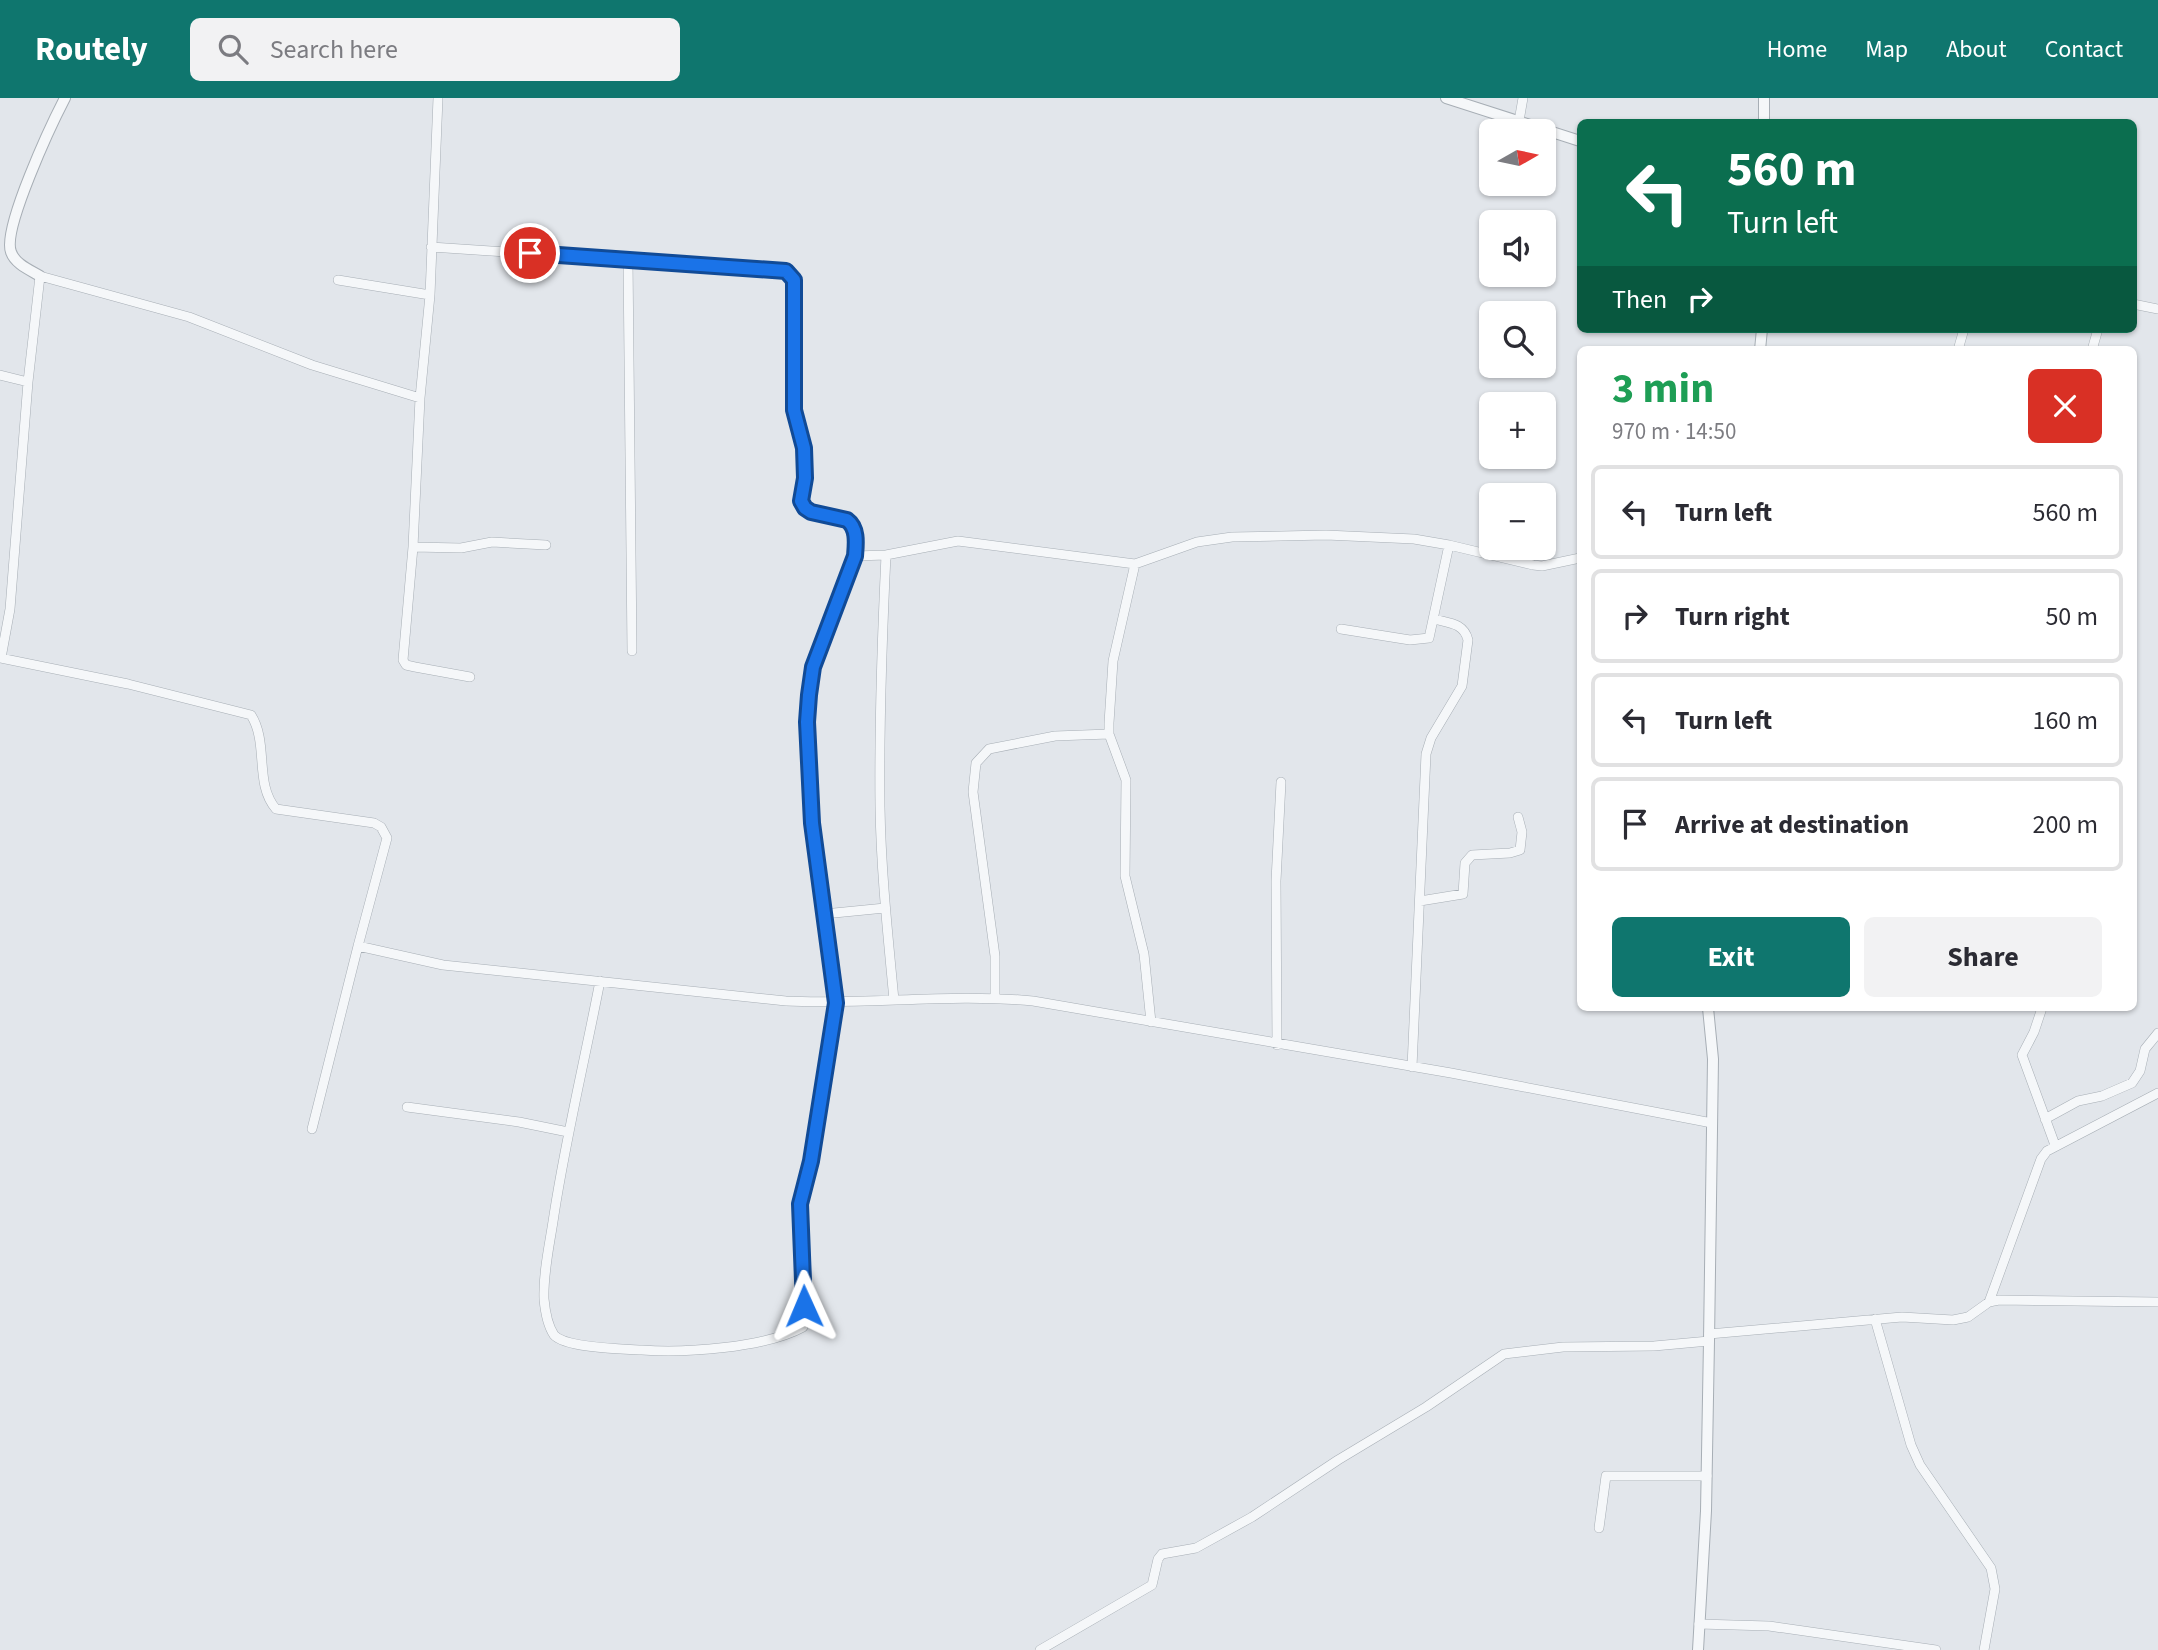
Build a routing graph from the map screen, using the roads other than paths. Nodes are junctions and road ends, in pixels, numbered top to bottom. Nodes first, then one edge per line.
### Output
1 (65, 98) edge
2 (438, 98) edge
3 (1446, 98) edge
4 (1523, 98) edge
5 (1764, 98) edge
6 (1513, 119) edge
7 (1519, 119) edge
8 (1764, 119) edge
9 (1556, 133) edge
10 (1577, 140) edge
11 (432, 247) junction
12 (628, 260) junction
13 (40, 276) junction
14 (338, 280) dead end
15 (430, 295) junction
16 (2137, 305) edge
17 (2158, 309) edge
18 (0, 375) edge
19 (28, 382) junction
20 (420, 398) junction
21 (546, 545) dead end
22 (1449, 545) junction
23 (413, 547) junction
24 (886, 555) junction
25 (855, 556) junction
26 (1577, 559) edge
27 (1135, 564) junction
28 (1434, 619) junction
29 (1341, 629) dead end
30 (632, 651) dead end
31 (0, 658) edge
32 (470, 677) dead end
33 (1109, 734) junction
34 (1281, 782) dead end
35 (1518, 817) dead end
36 (1420, 901) junction
37 (885, 908) junction
38 (824, 914) junction
39 (358, 946) junction
40 (600, 981) junction
41 (995, 997) junction
42 (894, 1000) junction
43 (836, 1003) junction
44 (1708, 1011) edge
45 (2041, 1011) edge
46 (1151, 1022) junction
47 (2158, 1032) edge
48 (1277, 1045) junction
49 (1412, 1067) junction
50 (2158, 1093) edge
51 (407, 1107) dead end
52 (2045, 1119) junction
53 (1712, 1123) junction
54 (312, 1129) dead end
55 (568, 1132) junction
56 (2055, 1145) junction
57 (1989, 1302) junction
58 (2158, 1302) edge
59 (1875, 1319) junction
60 (1709, 1337) junction
61 (1707, 1476) junction
62 (1599, 1528) dead end
63 (1699, 1624) junction
64 (1040, 1650) edge
65 (1698, 1650) edge
66 (1936, 1650) edge
67 (1984, 1650) edge

1 - 13 street
2 - 11 street
3 - 6 street
4 - 7 street
5 - 8 street
9 - 10 street
11 - 12 street
11 - 15 street
12 - 25 street
12 - 30 street
13 - 19 street
13 - 20 street
14 - 15 street
15 - 20 street
16 - 17 street
18 - 19 street
19 - 31 street
20 - 23 street
21 - 23 street
22 - 26 street
22 - 27 street
22 - 28 street
23 - 32 street
24 - 25 street
24 - 27 street
24 - 37 street
25 - 38 street
27 - 33 street
28 - 29 street
28 - 36 street
31 - 39 street
33 - 41 street
33 - 46 street
34 - 48 street
35 - 36 street
36 - 49 street
37 - 38 street
37 - 42 street
38 - 43 street
39 - 40 street
39 - 54 street
40 - 43 street
40 - 55 street
41 - 42 street
41 - 46 street
42 - 43 street
43 - 55 street
44 - 53 street
45 - 52 street
46 - 48 street
47 - 52 street
48 - 49 street
49 - 53 street
50 - 56 street
51 - 55 street
52 - 56 street
53 - 60 street
56 - 57 street
57 - 58 street
57 - 59 street
59 - 60 street
59 - 67 street
60 - 61 street
60 - 64 street
61 - 62 street
61 - 63 street
63 - 65 street
63 - 66 street

